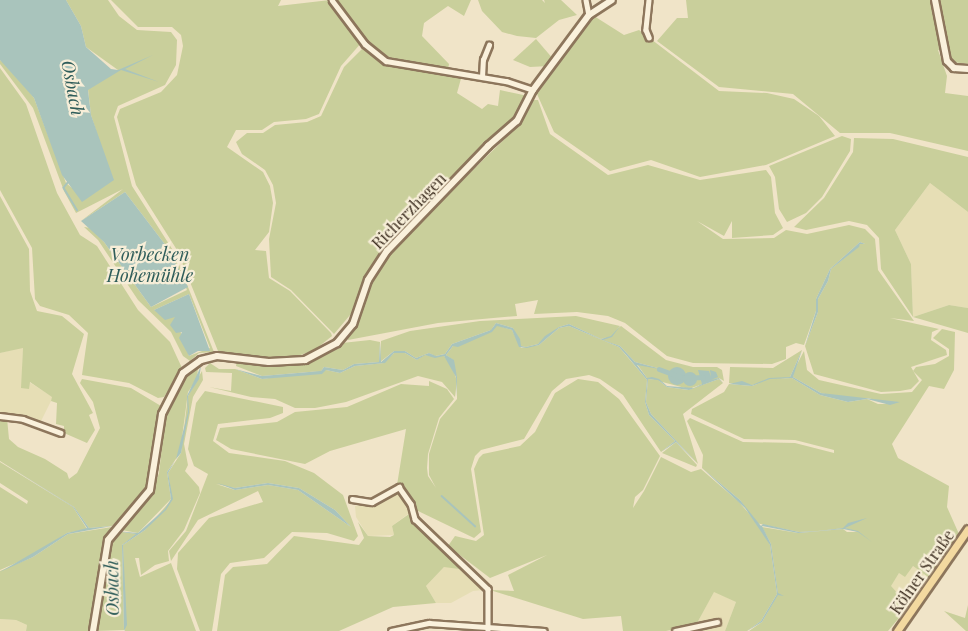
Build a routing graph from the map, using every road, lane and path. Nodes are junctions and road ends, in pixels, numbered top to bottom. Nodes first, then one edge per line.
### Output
1 (332, 0) edge
2 (586, 0) edge
3 (612, 0) edge
4 (648, 0) edge
5 (935, 0) edge
6 (589, 15) junction
7 (649, 37) dead end
8 (489, 45) dead end
9 (968, 69) edge
10 (482, 77) junction
11 (533, 90) junction
12 (0, 416) edge
13 (61, 434) dead end
14 (352, 499) dead end
15 (968, 529) edge
16 (717, 622) dead end
17 (460, 624) junction
18 (410, 629) edge
19 (488, 629) edge
20 (93, 631) edge
21 (391, 631) edge
22 (460, 631) edge
23 (544, 631) edge
24 (675, 631) edge
25 (897, 631) edge

1 - 10 street
2 - 6 street
3 - 6 street, Richerzhagen
4 - 7 street
5 - 9 street
6 - 11 street, Richerzhagen
8 - 10 street
10 - 11 street
11 - 20 street, Richerzhagen
12 - 13 street
14 - 19 street
15 - 25 main road, Kölner Straße
16 - 24 street
17 - 18 street
17 - 19 street
17 - 22 street
18 - 21 street
19 - 23 street

